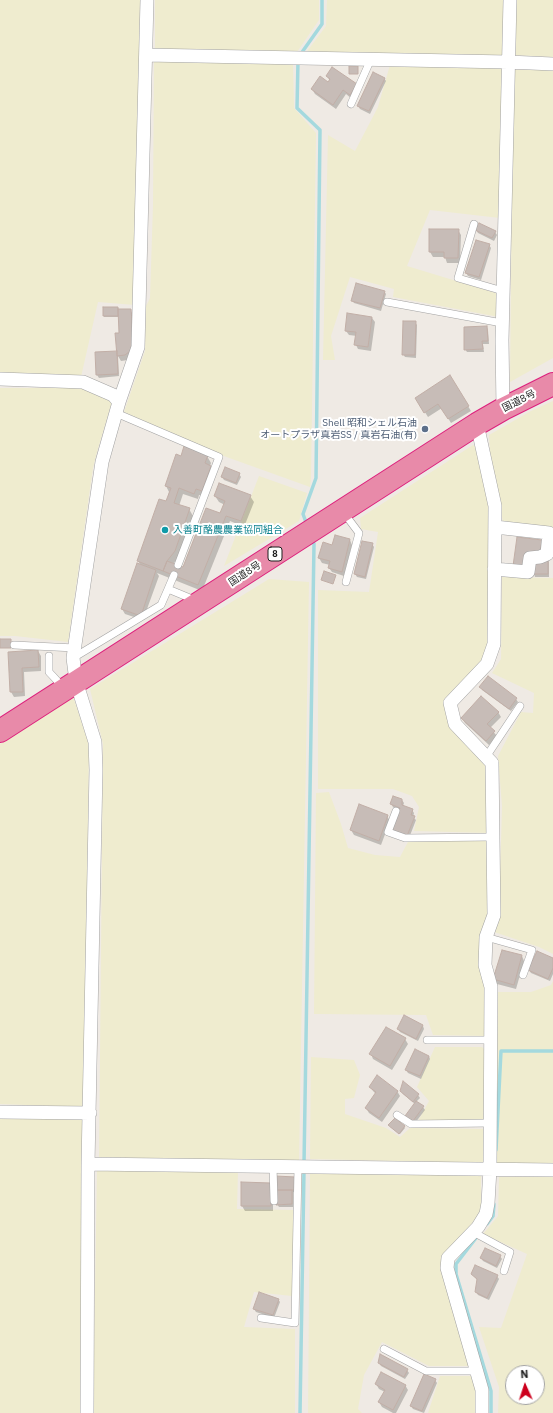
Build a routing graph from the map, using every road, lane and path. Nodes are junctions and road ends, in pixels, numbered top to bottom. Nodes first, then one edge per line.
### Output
1 (147, 0) edge
2 (510, 0) edge
3 (146, 56) junction
4 (371, 59) junction
5 (508, 62) junction
6 (553, 64) edge
7 (351, 104) dead end
8 (474, 224) dead end
9 (503, 290) junction
10 (387, 302) dead end
11 (502, 323) junction
12 (0, 379) edge
13 (553, 384) edge
14 (118, 407) junction
15 (503, 409) junction
16 (477, 424) junction
17 (342, 511) junction
18 (495, 527) junction
19 (178, 565) dead end
20 (494, 569) junction
21 (174, 575) dead end
22 (346, 582) dead end
23 (168, 589) junction
24 (200, 602) junction
25 (14, 645) dead end
26 (74, 653) junction
27 (49, 656) dead end
28 (70, 685) junction
29 (520, 706) dead end
30 (0, 731) edge
31 (486, 757) junction
32 (396, 811) dead end
33 (493, 837) junction
34 (486, 937) junction
35 (523, 975) dead end
36 (427, 1040) dead end
37 (491, 1040) junction
38 (0, 1112) edge
39 (90, 1113) junction
40 (397, 1115) dead end
41 (490, 1123) junction
42 (88, 1164) junction
43 (273, 1166) junction
44 (298, 1167) junction
45 (490, 1170) junction
46 (553, 1170) edge
47 (274, 1201) dead end
48 (473, 1232) junction
49 (504, 1271) dead end
50 (261, 1318) dead end
51 (384, 1349) dead end
52 (476, 1371) junction
53 (87, 1413) edge
54 (482, 1413) edge

1 - 3 street
2 - 5 street
3 - 4 street
3 - 14 street
4 - 5 street
4 - 7 lane
5 - 6 street
5 - 9 street
8 - 9 lane
9 - 11 street
10 - 11 lane
11 - 15 street
12 - 14 street
13 - 15 highway, 国道8号 / 8
14 - 19 lane
14 - 26 street
15 - 16 highway, 国道8号 / 8
16 - 17 highway, 国道8号 / 8
16 - 18 street
17 - 22 lane
17 - 24 highway, 国道8号 / 8
18 - 20 street
18 - 20 street
20 - 31 street
21 - 23 lane
23 - 24 lane
23 - 26 lane
24 - 28 highway, 国道8号 / 8
25 - 26 lane
26 - 28 street
27 - 28 lane
28 - 30 highway, 国道8号 / 8
28 - 39 street
29 - 31 lane
31 - 33 street
32 - 33 lane
33 - 34 street
34 - 35 lane
34 - 37 street
36 - 37 lane
37 - 41 street
38 - 39 street
39 - 42 street
40 - 41 lane
41 - 45 street
42 - 43 street
42 - 53 street
43 - 44 street
43 - 47 lane
44 - 45 street
44 - 50 lane
45 - 46 street
45 - 48 street
48 - 49 lane
48 - 52 street
51 - 52 lane
52 - 54 street

